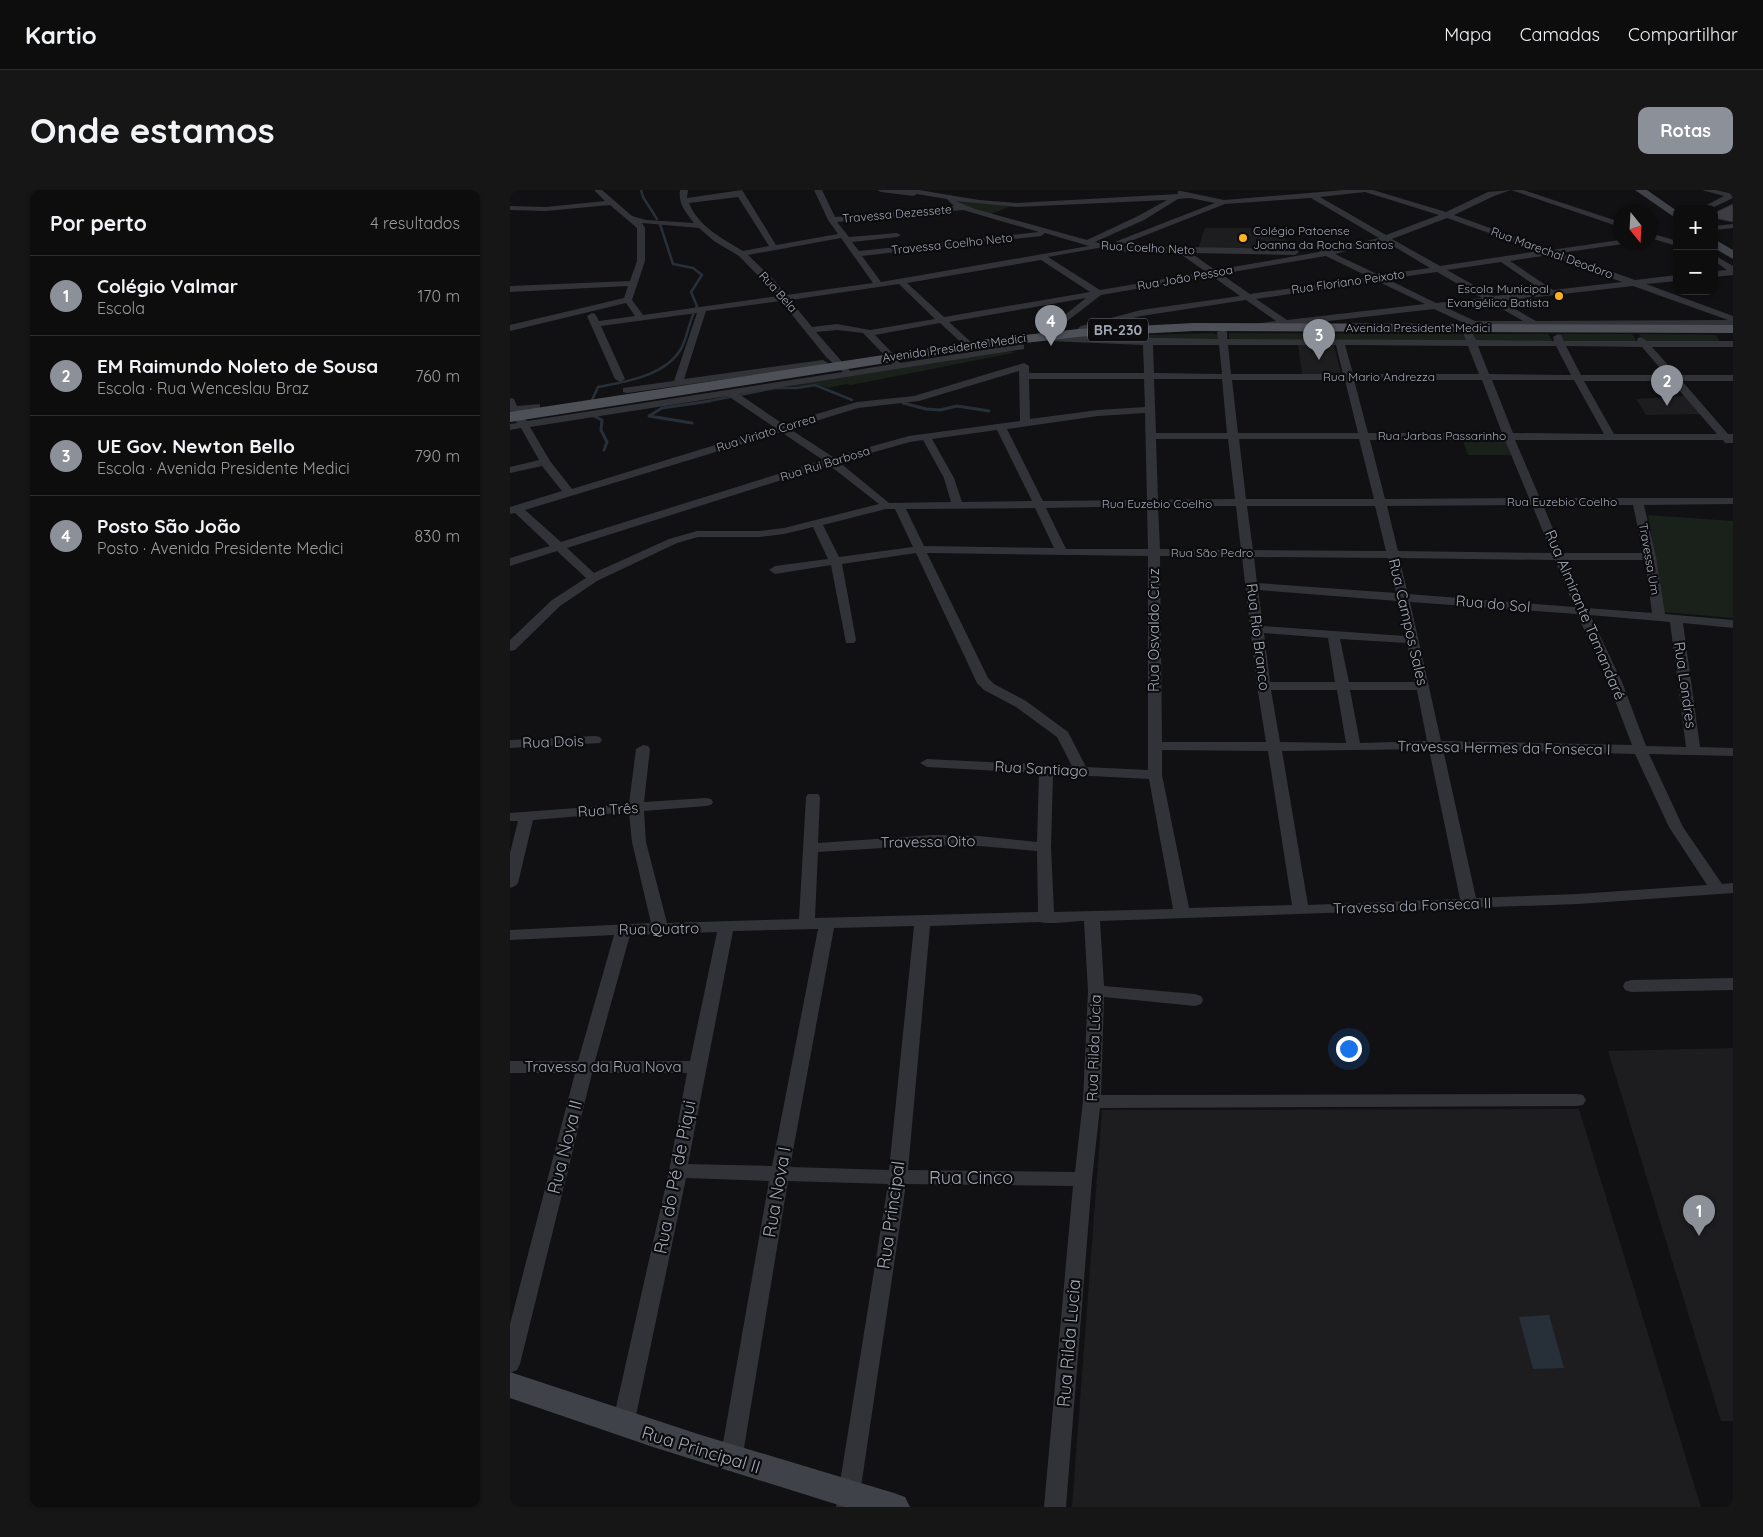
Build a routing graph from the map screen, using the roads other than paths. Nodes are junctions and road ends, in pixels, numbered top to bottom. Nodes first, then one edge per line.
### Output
1 (598, 190) edge
2 (684, 190) edge
3 (818, 190) edge
4 (880, 190) edge
5 (905, 190) edge
6 (1365, 190) edge
7 (1507, 190) edge
8 (1515, 190) edge
9 (1640, 190) edge
10 (1706, 190) edge
11 (1370, 191) edge
12 (739, 192) edge
13 (1492, 192) edge
14 (1178, 194) edge
15 (1312, 196) junction
16 (944, 197) junction
17 (1731, 198) edge
18 (684, 201) junction
19 (611, 202) junction
20 (1224, 202) junction
21 (1713, 205) edge
22 (510, 208) edge
23 (962, 208) junction
24 (1673, 213) edge
25 (1447, 215) junction
26 (628, 217) junction
27 (832, 220) junction
28 (1613, 223) edge
29 (701, 226) junction
30 (1733, 226) edge
31 (1718, 228) edge
32 (1047, 233) junction
33 (1673, 234) edge
34 (897, 235) dead end
35 (1658, 236) edge
36 (845, 238) junction
37 (1384, 239) junction
38 (1658, 239) edge
39 (1087, 243) junction
40 (1613, 243) edge
41 (1673, 243) edge
42 (1718, 245) edge
43 (1103, 247) junction
44 (774, 248) junction
45 (1182, 251) junction
46 (1327, 252) junction
47 (1553, 253) junction
48 (742, 254) junction
49 (857, 254) junction
50 (1733, 255) edge
51 (1042, 257) junction
52 (1503, 260) junction
53 (1718, 260) edge
54 (1440, 269) junction
55 (1733, 271) edge
56 (1718, 273) edge
57 (1212, 274) junction
58 (1380, 278) junction
59 (1673, 278) edge
60 (900, 281) junction
61 (633, 283) junction
62 (1635, 283) junction
63 (878, 284) junction
64 (510, 289) edge
65 (1551, 292) junction
66 (1098, 293) junction
67 (1248, 297) junction
68 (786, 298) junction
69 (1490, 299) junction
70 (628, 300) junction
71 (1059, 300) junction
72 (1438, 305) junction
73 (589, 309) junction
74 (701, 310) junction
75 (1074, 312) junction
76 (641, 318) junction
77 (943, 320) junction
78 (1733, 321) edge
79 (1285, 323) junction
80 (597, 324) junction
81 (1536, 326) junction
82 (1245, 327) junction
83 (510, 328) edge
84 (811, 330) junction
85 (1194, 330) junction
86 (1579, 330) junction
87 (1474, 332) junction
88 (870, 333) junction
89 (1078, 335) junction
90 (1048, 337) junction
91 (1223, 337) junction
92 (1729, 337) edge
93 (1559, 338) junction
94 (1640, 339) junction
95 (1148, 342) junction
96 (1019, 343) junction
97 (1340, 343) junction
98 (970, 346) junction
99 (1733, 353) edge
100 (895, 355) junction
101 (822, 362) junction
102 (844, 367) junction
103 (1024, 371) junction
104 (1150, 376) junction
105 (1227, 376) junction
106 (1349, 377) junction
107 (1486, 378) junction
108 (1578, 378) junction
109 (1673, 378) junction
110 (1733, 378) edge
111 (620, 379) dead end
112 (678, 384) junction
113 (627, 390) dead end
114 (729, 392) junction
115 (536, 406) dead end
116 (1149, 410) junction
117 (514, 416) edge
118 (1025, 424) junction
119 (782, 427) junction
120 (1000, 427) junction
121 (1151, 436) junction
122 (1233, 436) junction
123 (1364, 436) junction
124 (926, 437) junction
125 (1509, 437) junction
126 (1611, 437) junction
127 (1731, 439) edge
128 (831, 461) junction
129 (545, 462) junction
130 (510, 470) edge
131 (570, 494) junction
132 (1638, 501) junction
133 (1733, 501) edge
134 (1537, 502) junction
135 (1152, 503) junction
136 (1381, 503) junction
137 (1241, 504) junction
138 (957, 505) junction
139 (1039, 505) junction
140 (886, 506) junction
141 (899, 506) junction
142 (514, 510) edge
143 (818, 524) junction
144 (559, 547) junction
145 (920, 549) junction
146 (1062, 552) junction
147 (1154, 553) junction
148 (1248, 553) junction
149 (1392, 555) junction
150 (1560, 557) junction
151 (1650, 557) junction
152 (510, 562) edge
153 (836, 562) junction
154 (775, 570) dead end
155 (593, 578) junction
156 (1252, 586) junction
157 (1401, 596) junction
158 (1582, 611) junction
159 (1659, 618) junction
160 (1676, 619) junction
161 (1733, 624) edge
162 (1258, 629) junction
163 (1334, 633) junction
164 (850, 640) dead end
165 (1411, 640) junction
166 (510, 647) edge
167 (1264, 686) junction
168 (1422, 686) junction
169 (1343, 687) junction
170 (595, 740) dead end
171 (510, 744) edge
172 (1435, 745) junction
173 (1154, 746) junction
174 (1274, 747) junction
175 (1354, 747) junction
176 (642, 748) dead end
177 (1641, 751) junction
178 (1694, 751) junction
179 (1733, 752) edge
180 (928, 763) dead end
181 (1046, 769) junction
182 (1081, 771) junction
183 (1155, 775) junction
184 (813, 797) dead end
185 (706, 802) dead end
186 (636, 808) junction
187 (527, 816) junction
188 (510, 817) edge
189 (1044, 847) junction
190 (811, 848) junction
191 (510, 883) edge
192 (1725, 889) edge
193 (1469, 903) junction
194 (1301, 910) junction
195 (1182, 914) junction
196 (1092, 918) junction
197 (1046, 919) junction
198 (922, 922) junction
199 (807, 924) junction
200 (827, 925) junction
201 (660, 928) junction
202 (726, 928) junction
203 (623, 930) junction
204 (510, 935) edge
205 (1733, 984) edge
206 (1631, 986) dead end
207 (1096, 991) junction
208 (1195, 1000) dead end
209 (510, 1067) edge
210 (585, 1067) junction
211 (697, 1067) junction
212 (1577, 1100) dead end
213 (1092, 1101) junction
214 (678, 1171) junction
215 (780, 1173) junction
216 (898, 1177) junction
217 (1083, 1179) junction
218 (510, 1364) edge
219 (510, 1385) edge
220 (623, 1426) junction
221 (731, 1460) junction
222 (848, 1501) edge
223 (894, 1507) edge
224 (1055, 1507) edge

1 - 19 street
2 - 18 street
3 - 27 street
4 - 16 street
5 - 16 street
6 - 11 street, Rua Marechal Deodoro
6 - 15 street, Rua Marechal Deodoro
7 - 13 street, Rua João Pessoa
8 - 28 street
9 - 24 street
10 - 17 street
11 - 25 street, Rua Marechal Deodoro
12 - 18 street
12 - 44 street
13 - 25 street, Rua João Pessoa
14 - 16 street
14 - 20 street
14 - 39 street
15 - 20 street, Rua Marechal Deodoro
15 - 37 street
16 - 23 street, Rua Coelho Neto
17 - 21 street
18 - 29 street, Rua Bela
19 - 22 street
19 - 26 street
20 - 43 street
23 - 27 street, Travessa Dezessete
23 - 32 street, Rua Coelho Neto
25 - 37 street, Rua João Pessoa
25 - 47 street, Rua Marechal Deodoro
26 - 29 street
26 - 61 street
27 - 36 street
29 - 48 street, Rua Bela
30 - 31 street
32 - 39 street, Rua Coelho Neto
32 - 49 street, Travessa Coelho Neto
33 - 35 street
34 - 36 street
36 - 44 street
36 - 49 street
37 - 46 street, Rua João Pessoa
37 - 54 street
38 - 41 street
39 - 43 street, Rua Coelho Neto
40 - 47 street, Rua Floriano Peixoto
42 - 50 street
43 - 45 street, Rua Coelho Neto
43 - 51 street
44 - 48 street
45 - 46 street, Rua Coelho Neto
45 - 57 street
46 - 57 street, Rua João Pessoa
46 - 58 street
47 - 52 street, Rua Floriano Peixoto
47 - 62 street, Rua Marechal Deodoro
48 - 68 street, Rua Bela
49 - 63 street
51 - 60 street
51 - 66 street
52 - 54 street, Rua Floriano Peixoto
52 - 65 street
53 - 55 street
54 - 58 street, Rua Floriano Peixoto
54 - 69 street
55 - 56 street
57 - 66 street, Rua João Pessoa
57 - 67 street
58 - 67 street, Rua Floriano Peixoto
58 - 72 street
59 - 62 street
60 - 63 street
60 - 77 street
61 - 64 street
61 - 70 street
62 - 65 street
62 - 78 street, Rua Marechal Deodoro
63 - 68 street
65 - 69 street
66 - 71 street, Rua João Pessoa
66 - 75 street
67 - 79 street
67 - 89 street, Rua Floriano Peixoto
68 - 74 street
68 - 84 street, Rua Bela
69 - 72 street
69 - 81 street
70 - 73 street
70 - 76 street
71 - 75 street
71 - 77 street, Rua João Pessoa
72 - 79 street
72 - 87 street
73 - 80 street
73 - 83 street
74 - 76 street
74 - 112 street
75 - 90 street
76 - 80 street
77 - 88 street, Rua João Pessoa
77 - 98 street
78 - 81 street
79 - 82 street
80 - 111 street
81 - 86 main road, Avenida Presidente Medici / BR-230
81 - 87 main road, Avenida Presidente Medici / BR-230
82 - 85 main road, Avenida Presidente Medici / BR-230
82 - 87 main road, Avenida Presidente Medici / BR-230
84 - 88 street, Rua João Pessoa
84 - 101 street, Rua Bela
85 - 89 main road, Avenida Presidente Medici / BR-230
85 - 91 main road, Avenida Presidente Medici / BR-230
86 - 92 main road, Avenida Presidente Medici / BR-230
86 - 93 main road, Avenida Presidente Medici / BR-230
86 - 94 main road, Avenida Presidente Medici / BR-230
87 - 91 main road, Avenida Presidente Medici / BR-230
87 - 93 main road, Avenida Presidente Medici / BR-230
87 - 97 street, Avenida Presidente Medici
87 - 107 street, Rua Almirante Tamandaré
88 - 100 street
89 - 90 main road, Avenida Presidente Medici / BR-230
90 - 95 street, Avenida Presidente Medici
90 - 96 main road, Avenida Presidente Medici / BR-230
91 - 95 street, Avenida Presidente Medici
91 - 97 street, Avenida Presidente Medici
91 - 105 street, Rua Rio Branco
92 - 94 main road, Avenida Presidente Medici / BR-230
92 - 99 street
93 - 94 street, Avenida Presidente Medici
93 - 108 street
94 - 109 street
95 - 104 street, Rua Osvaldo Cruz
96 - 98 main road, Avenida Presidente Medici / BR-230
96 - 100 main road, Avenida Presidente Medici / BR-230
96 - 103 street
96 - 114 street
97 - 106 street, Rua Campos Sales
98 - 100 main road, Avenida Presidente Medici / BR-230
100 - 101 main road
100 - 102 main road, Avenida Presidente Medici / BR-230
101 - 102 main road, Avenida Presidente Medici / BR-230
101 - 112 street
101 - 117 main road, Avenida Presidente Medici / BR-230
102 - 117 main road, Avenida Presidente Medici / BR-230
103 - 104 street, Rua Mario Andrezza
103 - 118 street
103 - 119 street, Rua Viriato Correa
104 - 105 street, Rua Mario Andrezza
104 - 116 street, Rua Osvaldo Cruz
105 - 106 street, Rua Mario Andrezza
105 - 122 street, Rua Rio Branco
106 - 107 street, Rua Mario Andrezza
106 - 123 street, Rua Campos Sales
107 - 108 street, Rua Mario Andrezza
107 - 125 street, Rua Almirante Tamandaré
108 - 109 street, Rua Mario Andrezza
108 - 126 street
109 - 110 street, Rua Mario Andrezza
109 - 127 street
112 - 113 street
114 - 117 street
114 - 119 street
115 - 117 street
116 - 118 street, Rua Rui Barbosa
116 - 121 street, Rua Osvaldo Cruz
117 - 129 street
118 - 120 street, Rua Rui Barbosa
119 - 128 street
119 - 131 street, Rua Viriato Correa
120 - 124 street, Rua Rui Barbosa
120 - 139 street
121 - 122 street, Rua Jarbas Passarinho
121 - 135 street, Rua Osvaldo Cruz
122 - 123 street, Rua Jarbas Passarinho
122 - 137 street, Rua Rio Branco
123 - 125 street, Rua Jarbas Passarinho
123 - 136 street, Rua Campos Sales
124 - 128 street, Rua Rui Barbosa
124 - 138 street
125 - 126 street, Rua Jarbas Passarinho
125 - 134 street, Rua Almirante Tamandaré
126 - 127 street, Rua Jarbas Passarinho
128 - 140 street
128 - 144 street, Rua Rui Barbosa
129 - 130 street
129 - 131 street
131 - 142 street, Rua Viriato Correa
132 - 133 street, Rua Euzebio Coelho
132 - 134 street, Rua Euzebio Coelho
132 - 151 street, Travessa Um
134 - 136 street, Rua Euzebio Coelho
134 - 150 street, Rua Almirante Tamandaré
135 - 137 street, Rua Euzebio Coelho
135 - 139 street, Rua Euzebio Coelho
135 - 147 street, Rua Osvaldo Cruz
136 - 137 street, Rua Euzebio Coelho
136 - 149 street, Rua Campos Sales
137 - 148 street, Rua Rio Branco
138 - 139 street, Rua Euzebio Coelho
138 - 141 street, Rua Euzebio Coelho
139 - 146 street
140 - 141 street, Rua Euzebio Coelho
140 - 143 street, Rua Euzebio Coelho
141 - 145 street
142 - 144 street
143 - 153 street
143 - 155 street, Rua Euzebio Coelho
144 - 152 street, Rua Rui Barbosa
144 - 155 street
145 - 146 street, Rua São Pedro
145 - 153 street, Rua São Pedro
145 - 182 street
146 - 147 street, Rua São Pedro
147 - 148 street, Rua São Pedro
147 - 173 street, Rua Osvaldo Cruz
148 - 149 street, Rua São Pedro
148 - 156 street, Rua Rio Branco
149 - 150 street, Rua São Pedro
149 - 157 street, Rua Campos Sales
150 - 151 street, Rua São Pedro
150 - 158 street, Rua Almirante Tamandaré
151 - 159 street, Travessa Um
153 - 154 street, Rua São Pedro
153 - 164 street
155 - 166 street, Rua Euzebio Coelho
156 - 157 street, Rua do Sol
156 - 162 street, Rua Rio Branco
157 - 158 street, Rua do Sol
157 - 165 street, Rua Campos Sales
158 - 159 street, Rua do Sol
158 - 177 street, Rua Almirante Tamandaré
159 - 160 street, Rua do Sol
160 - 161 street, Rua do Sol
160 - 178 street, Rua Londres
162 - 163 street
162 - 167 street, Rua Rio Branco
163 - 165 street
163 - 169 street
165 - 168 street, Rua Campos Sales
167 - 169 street
167 - 174 street, Rua Rio Branco
168 - 169 street
168 - 172 street, Rua Campos Sales
169 - 175 street
170 - 171 street, Rua Dois
172 - 175 street, Travessa Hermes da Fonseca I
172 - 177 street, Travessa Hermes da Fonseca I
172 - 193 street, Rua Campos Sales
173 - 174 street, Travessa Hermes da Fonseca I
173 - 183 street, Rua Osvaldo Cruz
174 - 175 street, Travessa Hermes da Fonseca I
174 - 194 street, Rua Rio Branco
176 - 186 street
177 - 178 street, Travessa Hermes da Fonseca I
177 - 192 street, Rua Almirante Tamandaré
178 - 179 street, Travessa Hermes da Fonseca I
180 - 181 street, Rua Santiago
181 - 182 street, Rua Santiago
181 - 189 street
182 - 183 street, Rua Santiago
183 - 195 street, Rua Osvaldo Cruz
184 - 190 street
185 - 186 street, Rua Três
186 - 187 street, Rua Três
186 - 201 street
187 - 188 street, Rua Três
187 - 191 street
189 - 190 street, Travessa Oito
189 - 197 street
190 - 199 street
192 - 193 street, Travessa da Fonseca II
193 - 194 street, Travessa da Fonseca II
194 - 195 street, Travessa da Fonseca II
195 - 196 street, Travessa da Fonseca II
196 - 197 street, Rua Quatro
196 - 207 street, Rua Rilda Lúcia
197 - 198 street, Rua Quatro
198 - 200 street, Rua Quatro
198 - 216 street, Rua Principal
199 - 200 street, Rua Quatro
199 - 202 street, Rua Quatro
200 - 215 street, Rua Nova I
201 - 202 street, Rua Quatro
201 - 203 street, Rua Quatro
202 - 211 street, Rua do Pé de Piqui
203 - 204 street, Rua Quatro
203 - 210 street, Rua Nova II
205 - 206 street
207 - 208 street
207 - 213 street, Rua Rilda Lúcia
209 - 210 street, Travessa da Rua Nova
210 - 211 street, Travessa da Rua Nova
210 - 218 street, Rua Nova II
211 - 214 street, Rua do Pé de Piqui
212 - 213 street
213 - 217 street, Rua Rilda Lúcia
214 - 215 street, Rua Cinco
214 - 220 street, Rua do Pé de Piqui
215 - 216 street, Rua Cinco
215 - 221 street, Rua Nova I
216 - 217 street, Rua Cinco
216 - 222 street, Rua Principal
217 - 224 street, Rua Rilda Lucia
219 - 220 street, Rua Principal II
220 - 221 street, Rua Principal II
221 - 222 street, Rua Principal II
222 - 223 street, Rua Principal II

